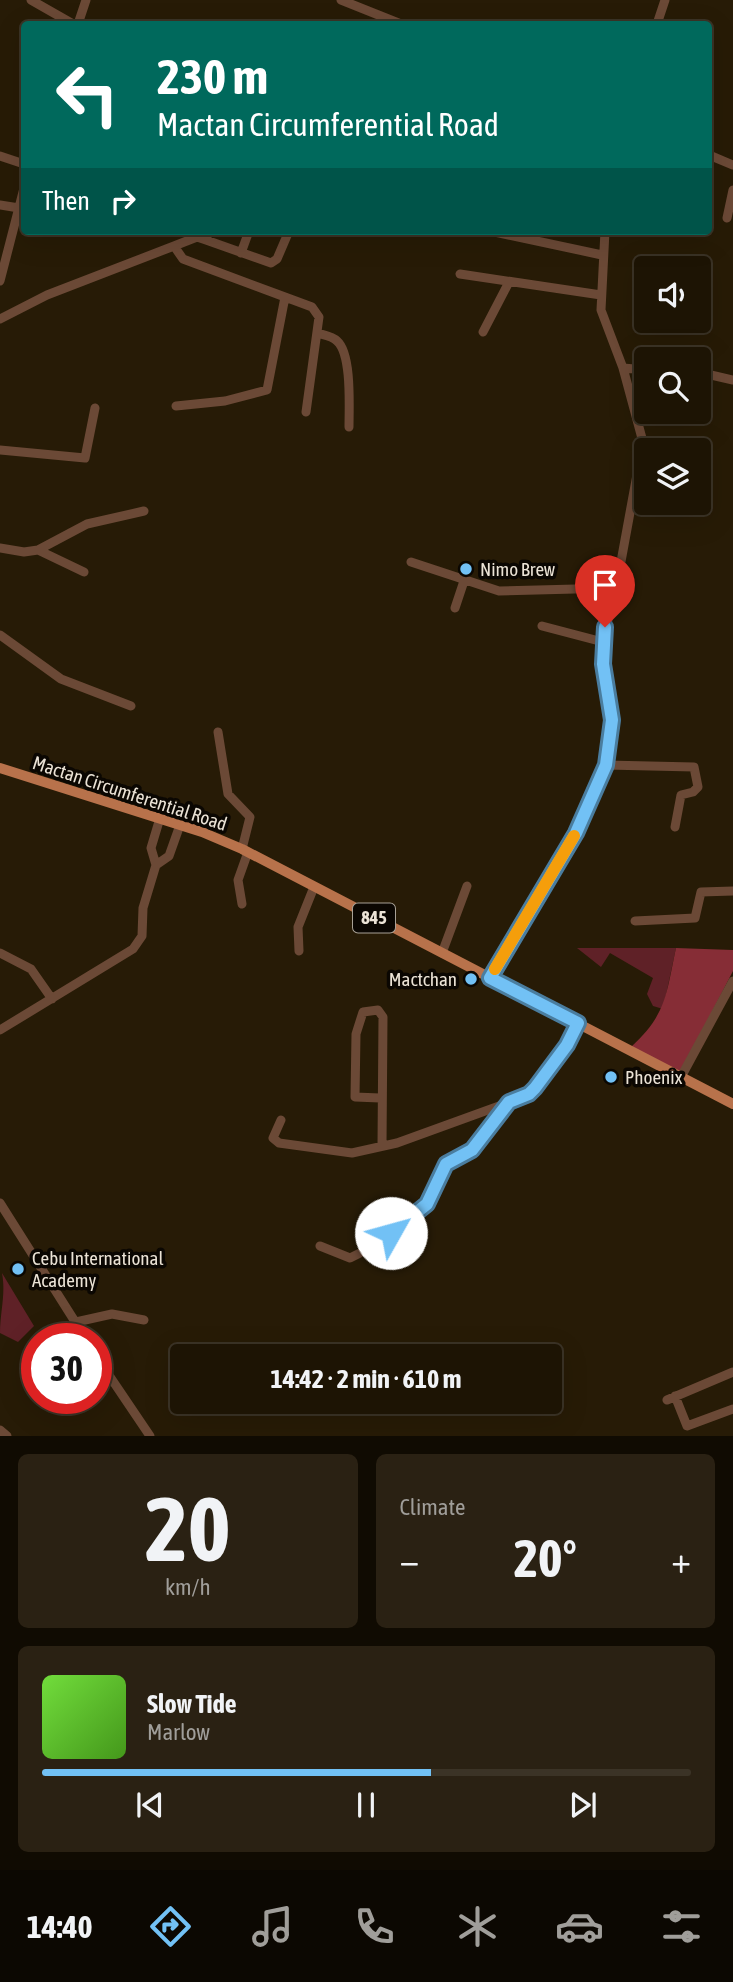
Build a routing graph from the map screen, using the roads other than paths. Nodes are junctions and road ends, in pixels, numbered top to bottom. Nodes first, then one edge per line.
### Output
1 (31, 0) edge
2 (86, 0) edge
3 (341, 0) edge
4 (665, 0) edge
5 (70, 21) edge
6 (76, 21) edge
7 (394, 21) edge
8 (658, 21) edge
9 (0, 156) edge
10 (712, 156) edge
11 (21, 163) edge
12 (733, 165) edge
13 (733, 190) edge
14 (21, 200) edge
15 (0, 205) edge
16 (19, 208) junction
17 (727, 218) dead end
18 (208, 235) edge
19 (248, 235) edge
20 (287, 235) edge
21 (509, 235) edge
22 (604, 235) edge
23 (174, 246) junction
24 (241, 253) junction
25 (602, 255) junction
26 (460, 274) dead end
27 (0, 281) edge
28 (509, 282) junction
29 (601, 295) junction
30 (285, 297) junction
31 (0, 319) edge
32 (483, 332) dead end
33 (317, 333) junction
34 (623, 368) junction
35 (634, 369) edge
36 (711, 375) edge
37 (733, 380) edge
38 (176, 406) dead end
39 (95, 408) dead end
40 (306, 412) dead end
41 (349, 426) dead end
42 (0, 450) edge
43 (144, 511) dead end
44 (0, 548) edge
45 (38, 550) junction
46 (411, 562) dead end
47 (84, 572) dead end
48 (464, 581) junction
49 (614, 588) junction
50 (455, 608) dead end
51 (542, 626) dead end
52 (0, 635) edge
53 (603, 642) junction
54 (131, 706) dead end
55 (218, 732) dead end
56 (606, 765) junction
57 (0, 768) edge
58 (160, 818) junction
59 (180, 825) junction
60 (675, 827) dead end
61 (245, 850) junction
62 (156, 866) junction
63 (467, 886) dead end
64 (313, 887) junction
65 (733, 891) edge
66 (242, 904) dead end
67 (635, 921) dead end
68 (299, 951) dead end
69 (0, 953) edge
70 (442, 953) junction
71 (490, 978) junction
72 (733, 981) edge
73 (52, 999) junction
74 (578, 1023) junction
75 (0, 1030) edge
76 (681, 1077) junction
77 (380, 1098) junction
78 (509, 1102) junction
79 (733, 1104) edge
80 (281, 1119) dead end
81 (382, 1146) junction
82 (0, 1203) edge
83 (320, 1246) dead end
84 (145, 1320) dead end
85 (76, 1322) joint
86 (733, 1372) edge
87 (112, 1380) edge
88 (733, 1410) edge
89 (0, 1430) edge
90 (8, 1436) edge
91 (150, 1436) edge

1 - 5 street
2 - 6 street
3 - 7 street
4 - 8 street
9 - 11 street
10 - 12 street
13 - 17 street
14 - 16 street
15 - 16 street
16 - 27 street
18 - 23 street
18 - 24 street
19 - 24 street
20 - 24 street
21 - 25 street
22 - 25 street
23 - 30 street
23 - 31 street
25 - 29 street
26 - 28 street
28 - 29 street
28 - 32 street
29 - 34 street
30 - 33 street
30 - 38 street
33 - 40 street
33 - 41 street
34 - 35 street
34 - 49 street
36 - 37 street
39 - 42 street
43 - 45 street
44 - 45 street
45 - 47 street
46 - 48 street
48 - 49 street
48 - 50 street
49 - 53 street
51 - 53 street
52 - 54 street
53 - 56 street
55 - 61 street
56 - 60 street
56 - 71 street
57 - 58 main road, Mactan Circumferential Road / 845
58 - 59 main road, Mactan Circumferential Road / 845
58 - 62 street
59 - 61 main road, Mactan Circumferential Road / 845
59 - 62 street
61 - 64 main road, Mactan Circumferential Road / 845
61 - 66 street
62 - 73 street
63 - 70 street
64 - 68 street
64 - 70 main road, Mactan Circumferential Road / 845
65 - 67 street
69 - 73 street
70 - 71 main road, Mactan Circumferential Road / 845
71 - 74 main road, Mactan Circumferential Road / 845
72 - 76 street
73 - 75 street
74 - 76 main road, Mactan Circumferential Road / 845
74 - 78 street
76 - 79 main road, Mactan Circumferential Road / 845
77 - 77 street
77 - 81 street
78 - 81 street
78 - 83 street
80 - 81 street
82 - 85 street
84 - 85 street
86 - 88 street
87 - 91 street
89 - 90 street

